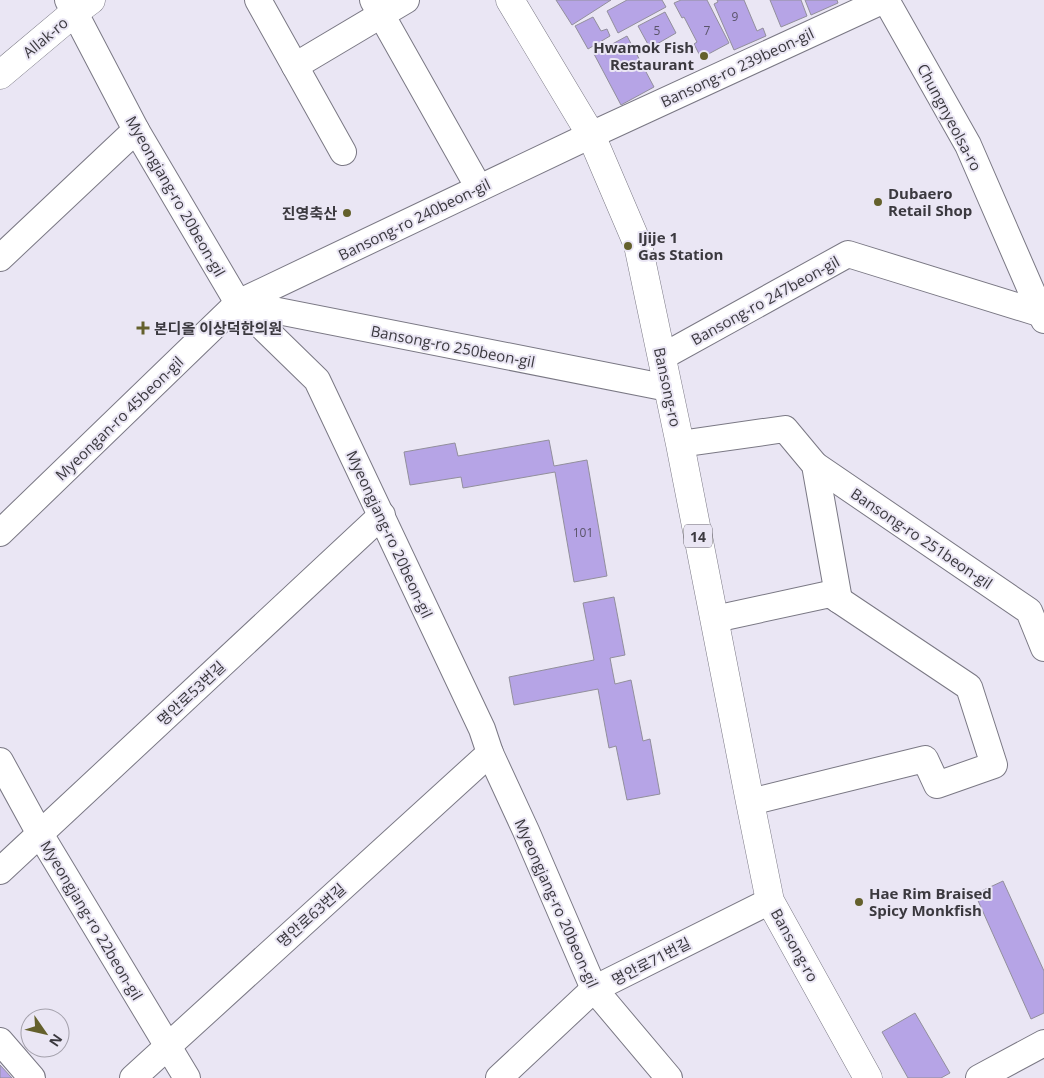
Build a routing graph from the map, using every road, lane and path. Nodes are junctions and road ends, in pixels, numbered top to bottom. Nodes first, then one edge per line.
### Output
1 (258, 0) edge
2 (406, 0) edge
3 (510, 0) edge
4 (885, 0) edge
5 (78, 4) edge
6 (377, 7) edge
7 (295, 66) junction
8 (0, 75) edge
9 (136, 130) junction
10 (591, 134) junction
11 (343, 152) dead end
12 (479, 188) junction
13 (0, 258) edge
14 (238, 303) junction
15 (1043, 317) edge
16 (662, 357) junction
17 (668, 388) junction
18 (680, 444) junction
19 (815, 466) junction
20 (382, 515) junction
21 (0, 533) edge
22 (839, 600) junction
23 (1036, 607) edge
24 (715, 619) junction
25 (1044, 648) edge
26 (490, 753) junction
27 (0, 761) edge
28 (750, 802) junction
29 (40, 834) junction
30 (0, 871) edge
31 (770, 901) junction
32 (594, 989) junction
33 (0, 1041) edge
34 (1044, 1043) edge
35 (168, 1046) junction
36 (32, 1078) edge
37 (133, 1078) edge
38 (187, 1078) edge
39 (499, 1078) edge
40 (669, 1078) edge
41 (868, 1078) edge
42 (979, 1078) edge

1 - 7 street
2 - 6 street
3 - 10 main road, Bansong-ro / 14
4 - 10 street, Bansong-ro 239beon-gil
4 - 15 street, Chungnyeolsa-ro
5 - 8 main road, Allak-ro
5 - 9 street, Myeongjang-ro 20beon-gil
6 - 7 street
6 - 12 street
7 - 11 street
9 - 13 street
9 - 14 street, Myeongjang-ro 20beon-gil
10 - 12 street, Bansong-ro 240beon-gil
10 - 16 main road, Bansong-ro / 14
12 - 14 street, Bansong-ro 240beon-gil
14 - 17 street, Bansong-ro 250beon-gil
14 - 20 street, Myeongjang-ro 20beon-gil
14 - 21 street, Myeongan-ro 45beon-gil
15 - 16 street, Bansong-ro 247beon-gil
16 - 17 main road, Bansong-ro / 14
17 - 18 main road, Bansong-ro / 14
18 - 19 street, Bansong-ro 251beon-gil
18 - 24 main road, Bansong-ro / 14
19 - 22 street, Bansong-ro 251beon-gil
19 - 23 street, Bansong-ro 251beon-gil
20 - 26 street, Myeongjang-ro 20beon-gil
20 - 29 street, 명안로53번길
22 - 24 street
22 - 28 street
23 - 25 street, Bansong-ro 251beon-gil
24 - 28 main road, Bansong-ro / 14
26 - 32 street, Myeongjang-ro 20beon-gil
26 - 35 street, 명안로63번길
27 - 29 street, Myeongjang-ro 22beon-gil
28 - 31 main road, Bansong-ro / 14
29 - 30 street, 명안로53번길
29 - 35 street, Myeongjang-ro 22beon-gil
31 - 32 street, 명안로71번길
31 - 41 main road, Bansong-ro / 14
32 - 39 street, 명안로71번길
32 - 40 street, Myeongjang-ro 20beon-gil
33 - 36 street
34 - 42 street
35 - 37 street, 명안로63번길
35 - 38 street, Myeongjang-ro 22beon-gil

